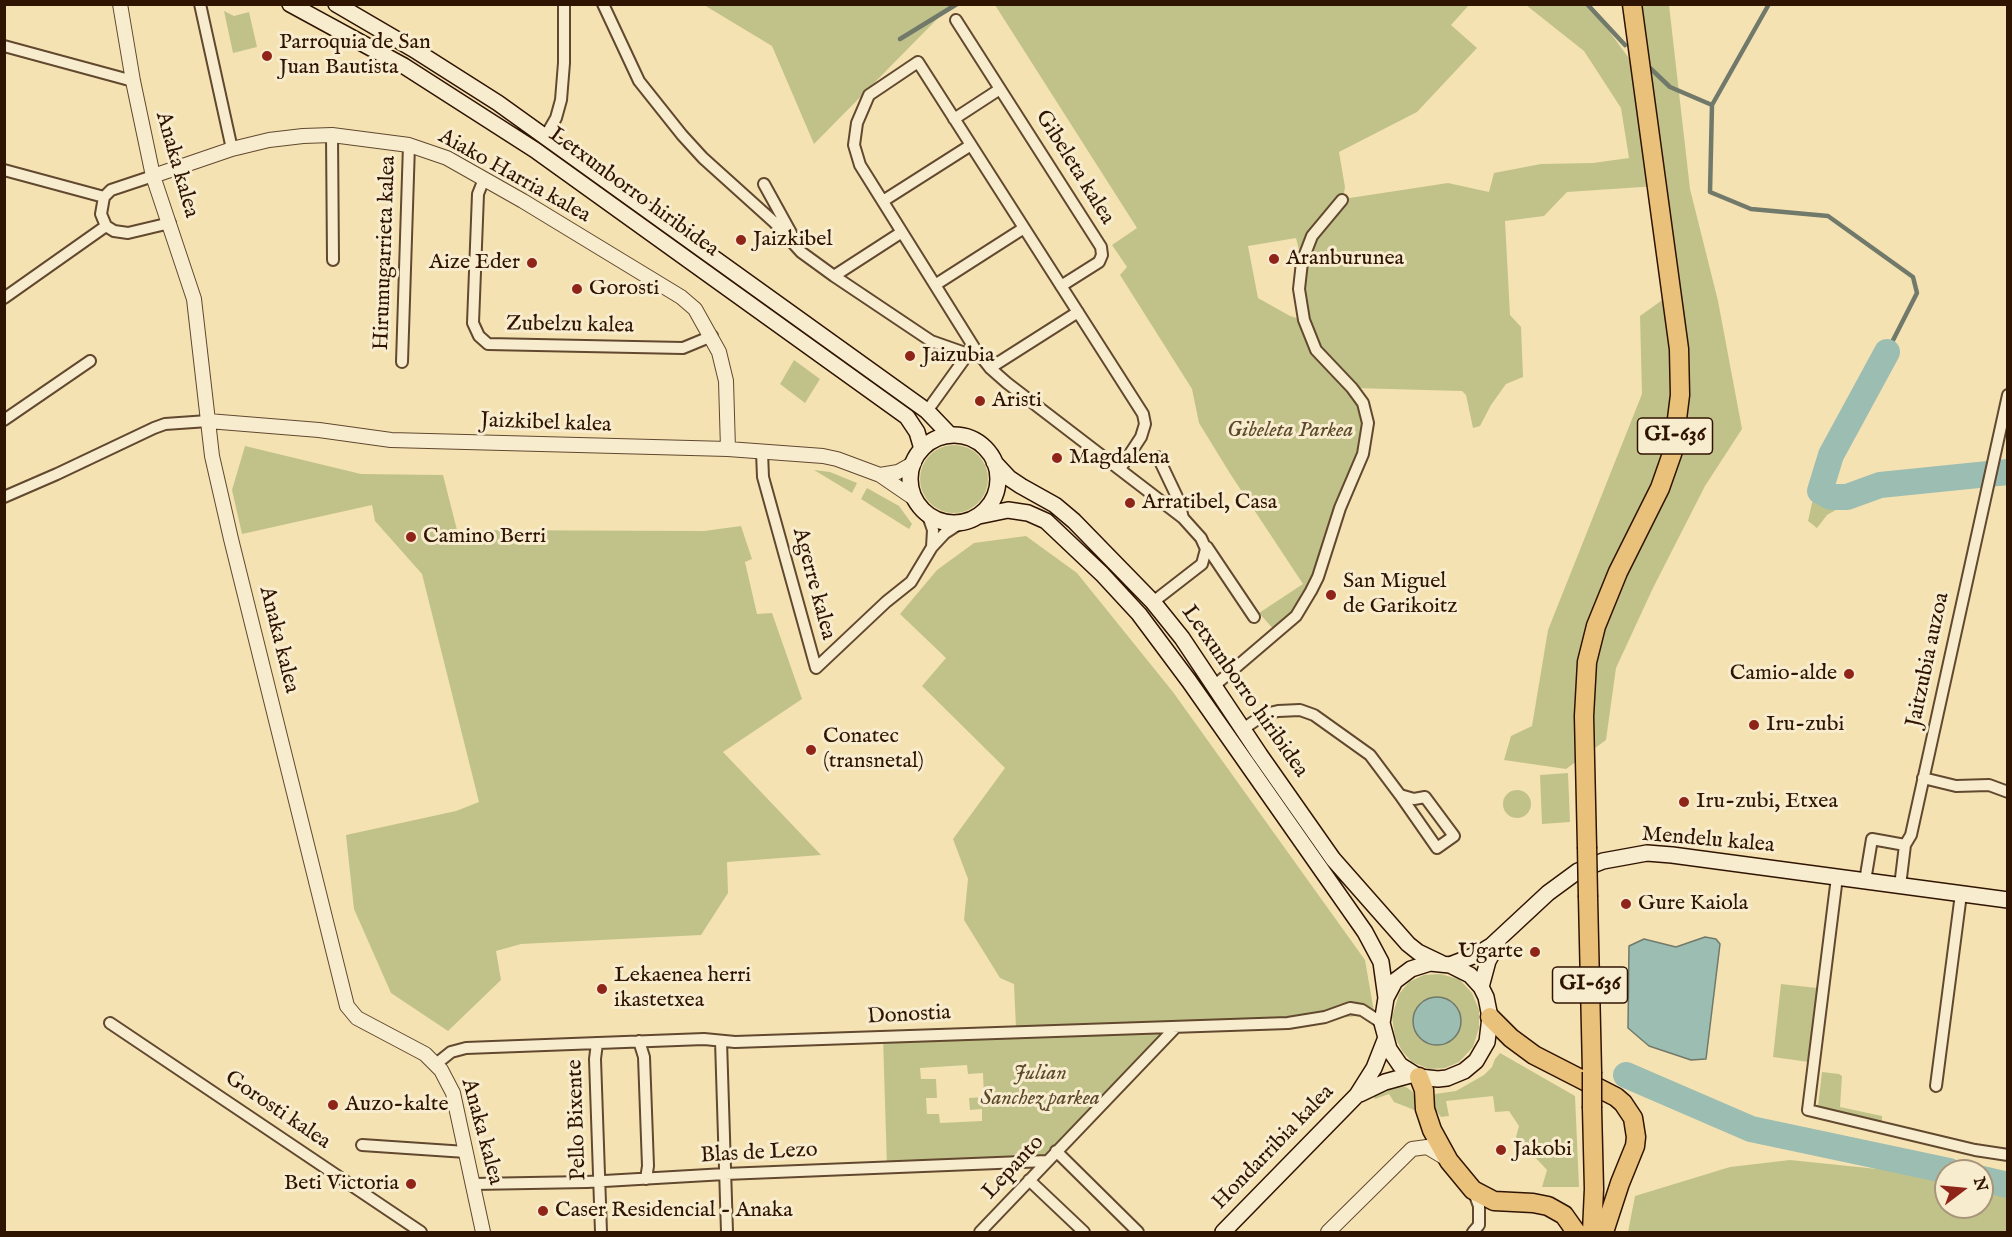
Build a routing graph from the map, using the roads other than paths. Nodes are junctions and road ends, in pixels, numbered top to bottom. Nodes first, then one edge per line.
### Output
1 (120, 4) edge
2 (200, 4) edge
3 (290, 4) edge
4 (336, 4) edge
5 (564, 4) edge
6 (603, 4) edge
7 (1632, 4) edge
8 (956, 20) dead end
9 (4, 46) edge
10 (133, 81) junction
11 (1000, 89) junction
12 (954, 118) junction
13 (332, 135) junction
14 (545, 137) junction
15 (409, 145) junction
16 (971, 145) junction
17 (232, 149) junction
18 (5, 170) edge
19 (153, 176) junction
20 (483, 179) junction
21 (764, 184) dead end
22 (104, 197) junction
23 (1342, 200) dead end
24 (883, 201) junction
25 (170, 223) junction
26 (106, 226) junction
27 (1024, 228) junction
28 (902, 232) junction
29 (801, 252) junction
30 (333, 260) dead end
31 (834, 276) junction
32 (935, 285) junction
33 (1061, 286) junction
34 (4, 298) edge
35 (1078, 312) junction
36 (712, 336) junction
37 (972, 352) junction
38 (90, 361) dead end
39 (402, 362) dead end
40 (990, 368) junction
41 (2007, 395) edge
42 (927, 411) junction
43 (4, 420) edge
44 (208, 422) junction
45 (950, 435) junction
46 (728, 449) junction
47 (762, 452) junction
48 (918, 456) junction
49 (1158, 458) dead end
50 (994, 462) junction
51 (1120, 469) junction
52 (880, 475) junction
53 (4, 497) edge
54 (915, 499) junction
55 (927, 513) junction
56 (979, 516) junction
57 (1183, 518) junction
58 (962, 522) junction
59 (1205, 544) junction
60 (932, 547) junction
61 (1153, 602) junction
62 (1254, 617) dead end
63 (1214, 686) junction
64 (1243, 729) junction
65 (1923, 778) junction
66 (2007, 792) edge
67 (1400, 795) junction
68 (1905, 845) junction
69 (1837, 877) junction
70 (1865, 881) junction
71 (1900, 886) junction
72 (1962, 894) junction
73 (2007, 900) edge
74 (1502, 936) junction
75 (1445, 964) junction
76 (1481, 987) junction
77 (1386, 998) junction
78 (1490, 1017) junction
79 (110, 1023) dead end
80 (1382, 1023) junction
81 (1176, 1027) junction
82 (1385, 1040) junction
83 (639, 1041) junction
84 (721, 1041) junction
85 (597, 1043) junction
86 (436, 1064) junction
87 (1416, 1076) junction
88 (1936, 1086) dead end
89 (1358, 1095) junction
90 (362, 1145) dead end
91 (1056, 1151) junction
92 (466, 1152) junction
93 (2007, 1155) edge
94 (1047, 1161) junction
95 (1449, 1161) junction
96 (725, 1174) junction
97 (646, 1179) junction
98 (1029, 1180) junction
99 (599, 1182) junction
100 (473, 1184) junction
101 (1473, 1190) junction
102 (421, 1233) edge
103 (483, 1233) edge
104 (601, 1233) edge
105 (727, 1233) edge
106 (980, 1233) edge
107 (1084, 1233) edge
108 (1138, 1233) edge
109 (1223, 1233) edge
110 (1328, 1233) edge
111 (1473, 1233) edge
112 (1576, 1233) edge
113 (1592, 1233) edge
114 (1604, 1233) edge

1 - 10 street, Anaka kalea
2 - 17 street
3 - 48 main road, Letxunborro hiribidea
4 - 14 main road, Letxunborro hiribidea
5 - 14 street
6 - 29 street
7 - 113 main road, GI-636, bridge
8 - 11 street, Gibeleta kalea
9 - 10 street
10 - 19 street, Anaka kalea
11 - 12 street
11 - 33 street, Gibeleta kalea
12 - 16 street
12 - 24 street
13 - 15 street, Aiako Harria kalea
13 - 17 street, Aiako Harria kalea
13 - 30 street
14 - 42 main road, Letxunborro hiribidea
15 - 20 street, Aiako Harria kalea
15 - 39 street, Hirumugarrieta kalea
16 - 24 street
16 - 27 street
17 - 19 street, Aiako Harria kalea
18 - 22 street
19 - 22 street
19 - 25 street, Anaka kalea
20 - 36 street, Aiako Harria kalea
20 - 36 street, Zubelzu kalea
21 - 29 street
22 - 26 street
23 - 63 street
24 - 28 street
25 - 26 street
25 - 44 street, Anaka kalea
26 - 34 street
27 - 32 street
27 - 33 street
28 - 31 street
28 - 32 street
29 - 31 street
31 - 37 street
32 - 37 street
33 - 35 street
35 - 40 street
35 - 51 street
36 - 46 street, Aiako Harria kalea
37 - 40 street
37 - 42 street
38 - 43 street
40 - 51 street
41 - 65 street, Jaitzubia auzoa
42 - 45 main road, Letxunborro hiribidea
44 - 46 street, Jaizkibel kalea
44 - 53 street
44 - 86 street, Anaka kalea
45 - 48 main road
45 - 50 main road
46 - 47 street, Jaizkibel kalea
47 - 52 street, Jaizkibel kalea
47 - 60 street, Agerre kalea
48 - 52 street
48 - 54 main road
49 - 57 street
50 - 56 main road
50 - 61 main road, Letxunborro hiribidea
51 - 57 street
52 - 54 street, Jaizkibel kalea
54 - 55 main road
55 - 58 main road
55 - 60 street
56 - 58 main road
56 - 77 main road, Letxunborro hiribidea
57 - 59 street
58 - 60 street, Agerre kalea
59 - 61 street
59 - 62 street
61 - 63 main road, Letxunborro hiribidea
63 - 64 main road, Letxunborro hiribidea
64 - 67 street
64 - 75 main road, Letxunborro hiribidea
65 - 66 street
65 - 68 street, Jaitzubia auzoa
67 - 67 street
68 - 70 street
68 - 71 street, Jaitzubia auzoa
69 - 70 main road, Mendelu kalea
69 - 74 main road, Mendelu kalea
69 - 93 street
70 - 71 main road, Mendelu kalea
71 - 72 main road, Mendelu kalea
72 - 73 main road, Mendelu kalea
72 - 88 street
74 - 75 main road, Mendelu kalea
74 - 76 main road, Mendelu kalea
75 - 76 main road
75 - 77 main road
76 - 78 main road
77 - 80 main road
78 - 87 main road
78 - 114 main road
79 - 102 street, Gorosti kalea
80 - 81 street, Donostia
80 - 82 main road
81 - 84 street, Donostia
81 - 91 street, Lepanto
82 - 87 main road
82 - 89 main road, Hondarribia kalea
83 - 84 street, Donostia
83 - 85 street, Donostia
83 - 97 street
84 - 96 street
85 - 86 street, Donostia
85 - 99 street, Pello Bixente
86 - 92 street, Anaka kalea
87 - 89 main road, Hondarribia kalea
87 - 95 main road
89 - 109 main road, Hondarribia kalea
90 - 92 street
91 - 94 street, Lepanto
91 - 108 street
92 - 100 street, Anaka kalea
94 - 96 street, Blas de Lezo
94 - 98 street, Lepanto
95 - 101 main road
95 - 110 street
96 - 97 street, Blas de Lezo
96 - 105 street
97 - 99 street, Blas de Lezo
98 - 106 street, Lepanto
98 - 107 street
99 - 100 street, Blas de Lezo
99 - 104 street, Pello Bixente
100 - 103 street, Anaka kalea
101 - 111 street
101 - 112 main road

